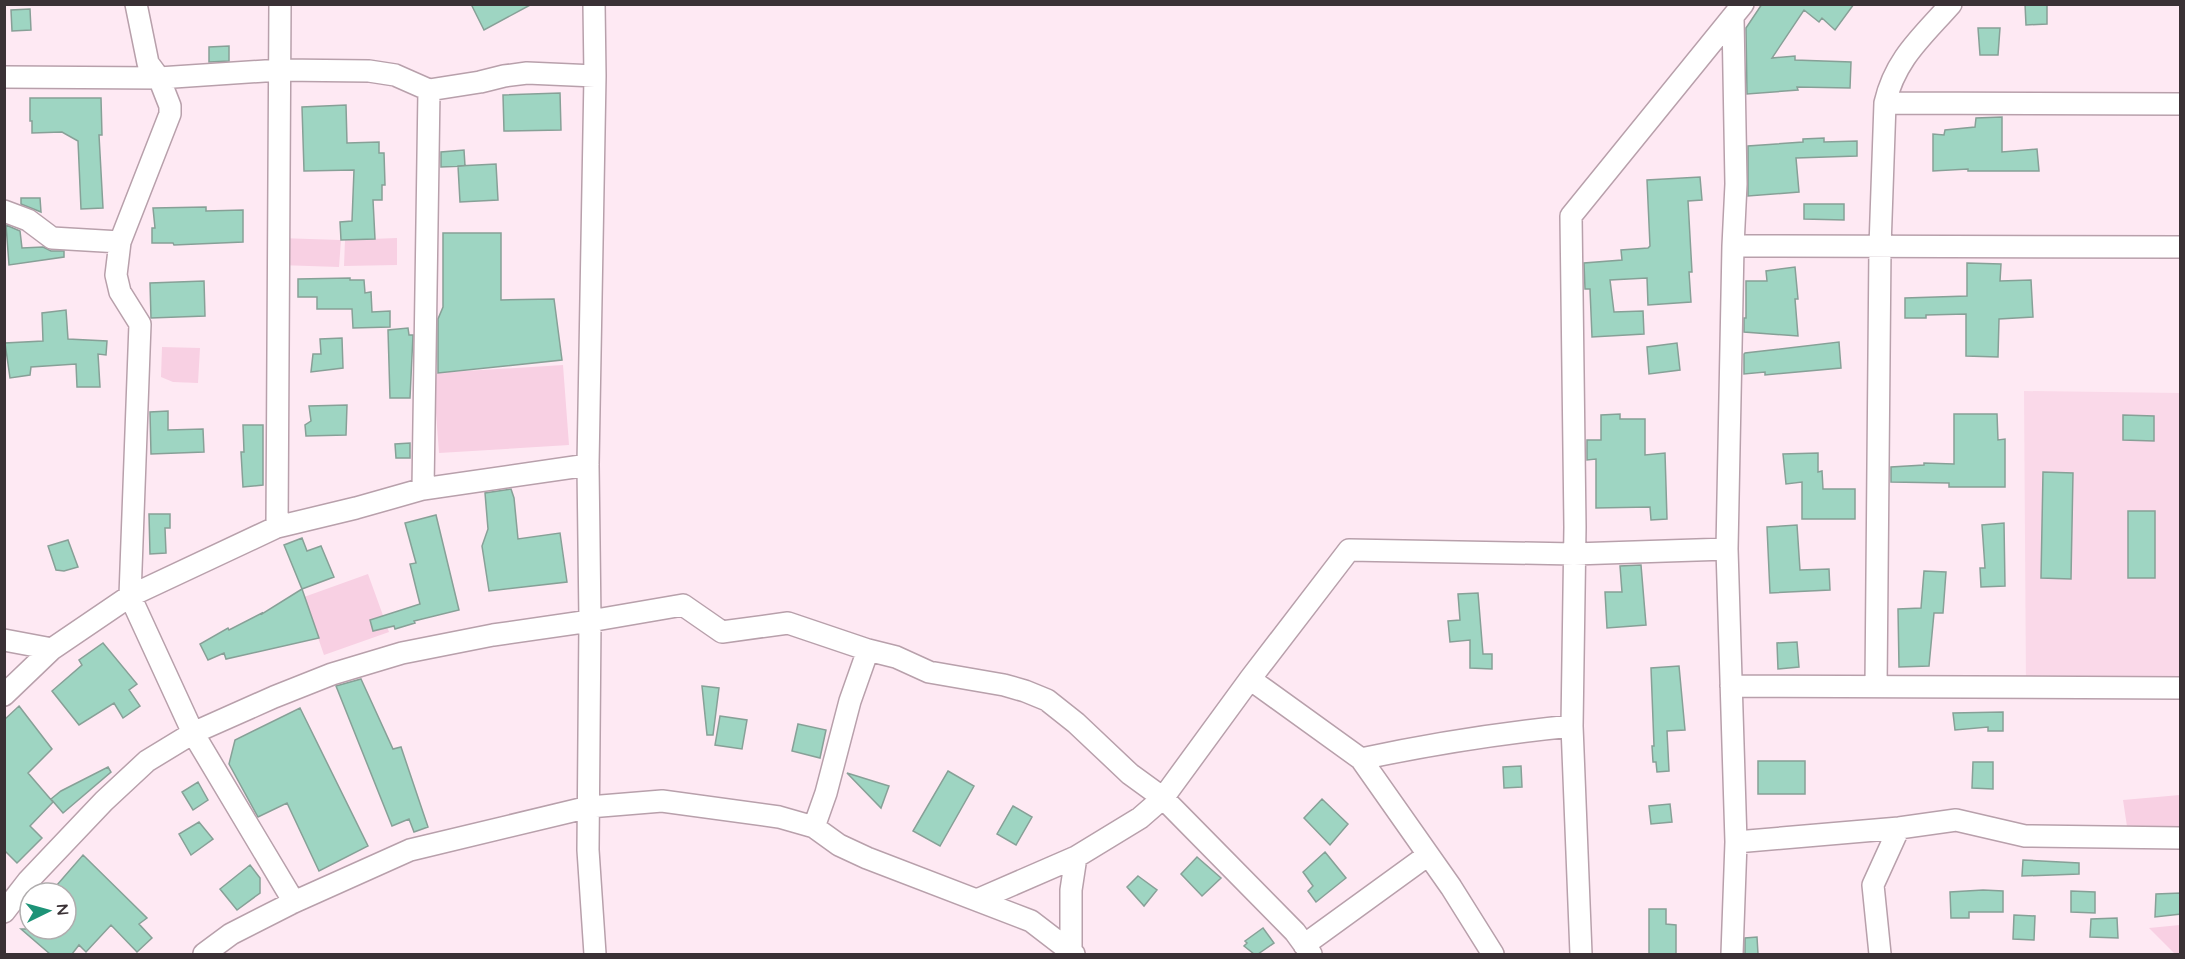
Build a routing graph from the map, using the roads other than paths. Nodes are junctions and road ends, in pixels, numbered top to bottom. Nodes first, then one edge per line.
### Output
1 (135, 4) edge
2 (280, 4) edge
3 (594, 4) edge
4 (1952, 4) edge
5 (1738, 11) edge
6 (280, 69) junction
7 (595, 76) junction
8 (4, 77) edge
9 (159, 78) junction
10 (429, 90) junction
11 (1885, 103) junction
12 (2181, 104) edge
13 (4, 211) edge
14 (120, 242) junction
15 (1732, 246) junction
16 (1880, 247) junction
17 (2181, 247) edge
18 (588, 465) junction
19 (423, 489) junction
20 (277, 527) junction
21 (1727, 549) junction
22 (1574, 554) junction
23 (130, 596) junction
24 (590, 621) junction
25 (4, 640) edge
26 (52, 649) junction
27 (868, 650) junction
28 (1250, 679) junction
29 (1731, 686) junction
30 (1876, 686) junction
31 (2181, 688) edge
32 (4, 695) edge
33 (1572, 726) junction
34 (193, 733) junction
35 (1361, 759) junction
36 (1163, 798) junction
37 (589, 807) junction
38 (814, 827) junction
39 (1899, 828) junction
40 (2181, 838) edge
41 (1736, 842) junction
42 (1428, 855) junction
43 (1076, 857) junction
44 (977, 900) junction
45 (294, 902) junction
46 (4, 912) edge
47 (1307, 950) edge
48 (1072, 953) edge
49 (204, 954) edge
50 (595, 954) edge
51 (1493, 954) edge
52 (1581, 954) edge
53 (1732, 954) edge
54 (1880, 954) edge

1 - 9 street
2 - 6 street
3 - 7 street
4 - 11 street
5 - 15 street
5 - 22 street
6 - 9 street
6 - 10 street
6 - 20 street
7 - 10 street
7 - 18 street
8 - 9 street
9 - 14 street
10 - 19 street
11 - 12 street
11 - 16 street
13 - 14 street
14 - 23 street
15 - 16 street
15 - 21 street
16 - 17 street
16 - 30 street
18 - 19 street
18 - 24 street
19 - 20 street
20 - 23 street
21 - 22 street
21 - 29 street
22 - 28 street
22 - 33 street
23 - 26 street
23 - 34 street
24 - 27 street
24 - 34 street
24 - 37 street
25 - 26 street
26 - 32 street
27 - 36 street
27 - 38 street
28 - 35 street
28 - 36 street
29 - 30 street
29 - 41 street
30 - 31 street
33 - 35 street
33 - 52 street
34 - 45 street
34 - 46 street
35 - 42 street
36 - 43 street
36 - 47 street
37 - 38 street
37 - 45 street
37 - 50 street
38 - 44 street
39 - 40 street
39 - 41 street
39 - 54 street
41 - 53 street
42 - 47 street
42 - 51 street
43 - 44 street
43 - 48 street
44 - 48 street
45 - 49 street

